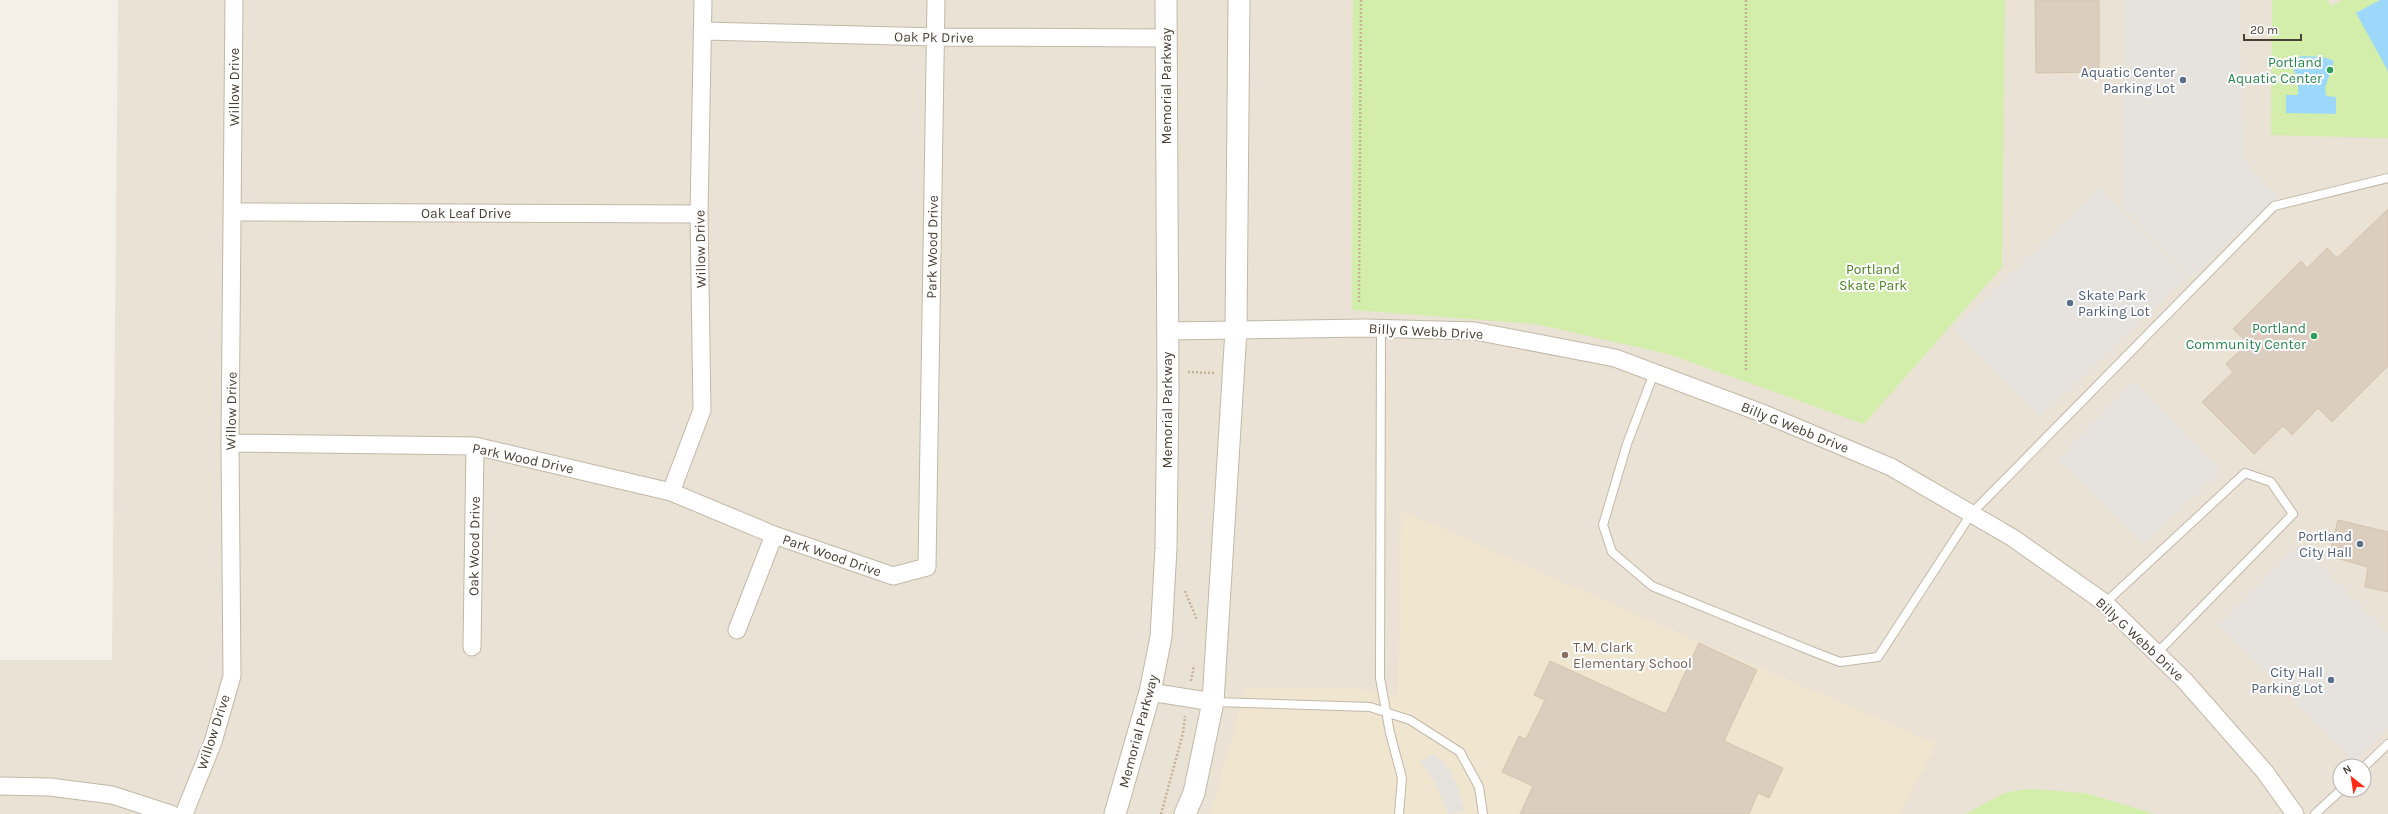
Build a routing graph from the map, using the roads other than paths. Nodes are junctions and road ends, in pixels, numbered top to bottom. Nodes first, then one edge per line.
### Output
1 (234, 0) edge
2 (703, 0) edge
3 (936, 0) edge
4 (1166, 0) edge
5 (1239, 0) edge
6 (702, 31) junction
7 (936, 37) junction
8 (1166, 38) junction
9 (2388, 178) edge
10 (233, 212) junction
11 (699, 214) junction
12 (1381, 328) junction
13 (1236, 330) junction
14 (1168, 331) junction
15 (1654, 373) junction
16 (230, 443) junction
17 (475, 446) junction
18 (672, 492) junction
19 (1971, 514) junction
20 (774, 535) junction
21 (2105, 603) junction
22 (737, 630) dead end
23 (472, 647) dead end
24 (2157, 653) junction
25 (1150, 692) junction
26 (1213, 702) junction
27 (1387, 713) junction
28 (2388, 744) edge
29 (2372, 760) edge
30 (0, 786) edge
31 (2332, 798) edge
32 (170, 814) edge
33 (184, 814) edge
34 (1115, 814) edge
35 (1185, 814) edge
36 (1399, 814) edge
37 (1483, 814) edge
38 (2295, 814) edge
39 (2316, 814) edge

1 - 10 street, Willow Drive
2 - 6 street, Willow Drive
3 - 7 street, Park Wood Drive
4 - 8 street, Memorial Parkway
5 - 13 street
6 - 7 street, Oak Pk Drive
6 - 11 street, Willow Drive
7 - 8 street, Oak Pk Drive
7 - 20 street, Park Wood Drive
8 - 14 street, Memorial Parkway
9 - 19 lane
10 - 11 street, Oak Leaf Drive
10 - 16 street, Willow Drive
11 - 18 street, Willow Drive
12 - 13 street, Billy G Webb Drive
12 - 15 street, Billy G Webb Drive
12 - 27 lane
13 - 14 street, Billy G Webb Drive
13 - 26 street
14 - 25 street, Memorial Parkway
15 - 19 street, Billy G Webb Drive
15 - 19 lane
16 - 17 street, Park Wood Drive
16 - 33 street, Willow Drive
17 - 18 street, Park Wood Drive
17 - 23 street, Oak Wood Drive
18 - 20 street, Park Wood Drive
19 - 21 street, Billy G Webb Drive
20 - 22 street
21 - 24 street, Billy G Webb Drive
21 - 24 lane
24 - 38 street, Billy G Webb Drive
25 - 26 street
25 - 34 street, Memorial Parkway
26 - 27 lane
26 - 35 street
27 - 36 lane
27 - 37 lane
28 - 29 lane
30 - 32 street
31 - 39 lane

